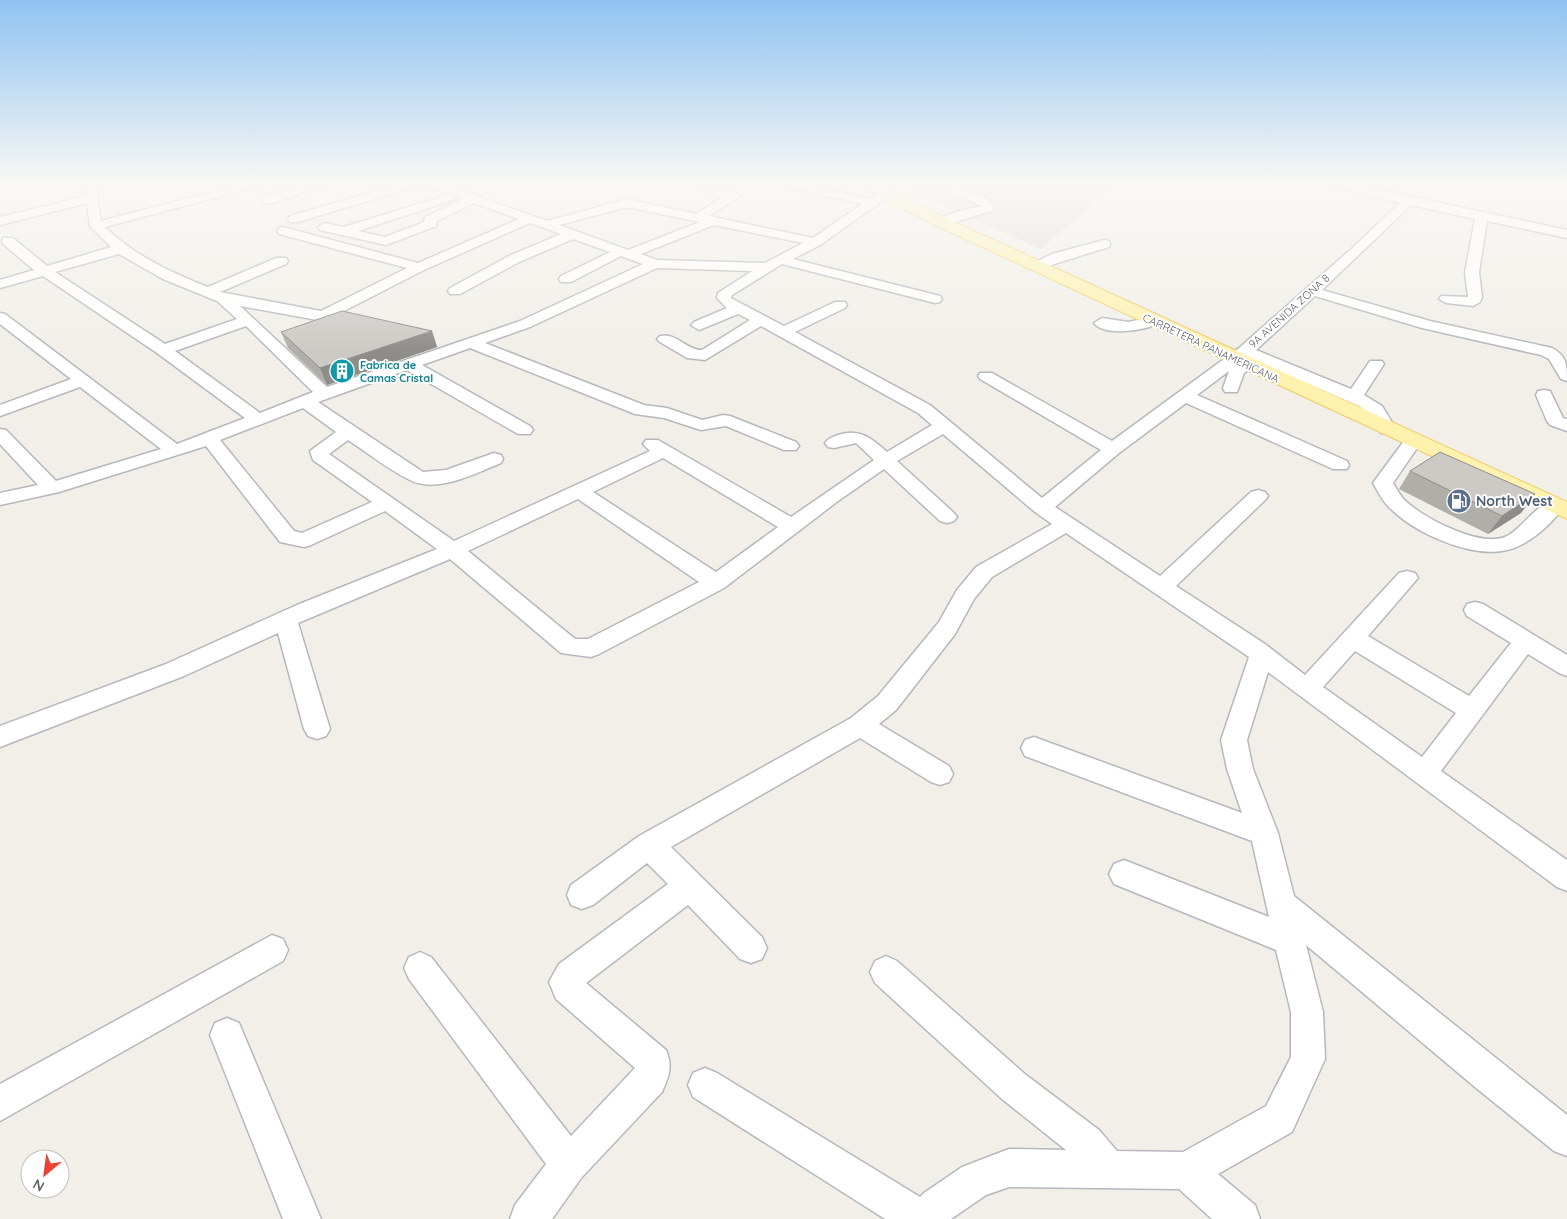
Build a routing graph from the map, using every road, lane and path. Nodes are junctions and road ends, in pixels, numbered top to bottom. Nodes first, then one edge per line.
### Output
1 (109, 239) edge
2 (313, 239) edge
3 (377, 239) edge
4 (391, 239) edge
5 (483, 239) edge
6 (561, 239) edge
7 (586, 239) edge
8 (663, 239) edge
9 (801, 239) edge
10 (820, 239) edge
11 (976, 239) edge
12 (1368, 239) edge
13 (1478, 239) edge
14 (8, 241) dead end
15 (815, 242) junction
16 (1104, 244) dead end
17 (120, 250) junction
18 (624, 253) junction
19 (281, 261) dead end
20 (655, 264) junction
21 (774, 264) junction
22 (1035, 266) junction
23 (419, 267) junction
24 (43, 270) junction
25 (566, 279) dead end
26 (0, 284) edge
27 (455, 291) dead end
28 (1312, 291) junction
29 (215, 295) junction
30 (1446, 299) dead end
31 (935, 300) dead end
32 (840, 305) dead end
33 (738, 308) junction
34 (325, 316) junction
35 (0, 317) edge
36 (248, 320) junction
37 (761, 320) junction
38 (1154, 321) junction
39 (1102, 323) dead end
40 (373, 325) edge
41 (699, 325) dead end
42 (784, 332) junction
43 (431, 339) edge
44 (665, 339) dead end
45 (465, 344) junction
46 (163, 350) junction
47 (1243, 358) junction
48 (408, 364) junction
49 (1376, 364) dead end
50 (986, 376) dead end
51 (1567, 376) edge
52 (83, 380) junction
53 (1231, 388) dead end
54 (324, 394) junction
55 (1544, 395) dead end
56 (1186, 396) junction
57 (1354, 397) junction
58 (305, 401) junction
59 (0, 411) edge
60 (257, 419) junction
61 (945, 425) junction
62 (1567, 426) edge
63 (1388, 429) junction
64 (524, 430) dead end
65 (348, 432) junction
66 (0, 434) edge
67 (209, 438) junction
68 (1413, 441) junction
69 (834, 443) dead end
70 (790, 446) dead end
71 (1113, 449) junction
72 (175, 451) junction
73 (494, 460) dead end
74 (884, 461) junction
75 (1340, 465) dead end
76 (52, 488) junction
77 (579, 491) junction
78 (1258, 496) dead end
79 (0, 499) edge
80 (386, 503) junction
81 (1042, 508) junction
82 (1560, 508) edge
83 (947, 517) dead end
84 (1066, 524) junction
85 (793, 527) junction
86 (453, 550) junction
87 (1407, 578) dead end
88 (716, 583) junction
89 (1161, 587) junction
90 (1475, 610) dead end
91 (286, 620) junction
92 (1353, 638) junction
93 (1525, 642) junction
94 (1262, 654) junction
95 (1567, 667) edge
96 (1307, 689) junction
97 (1473, 710) junction
98 (860, 725) junction
99 (317, 730) dead end
100 (0, 737) edge
101 (1034, 748) dead end
102 (940, 774) dead end
103 (1424, 774) junction
104 (1264, 833) junction
105 (649, 844) junction
106 (1124, 874) dead end
107 (1567, 877) edge
108 (689, 886) junction
109 (582, 896) dead end
110 (1280, 903) junction
111 (1291, 941) junction
112 (751, 948) dead end
113 (272, 950) dead end
114 (420, 968) dead end
115 (886, 972) dead end
116 (227, 1035) dead end
117 (705, 1085) dead end
118 (0, 1103) edge
119 (1567, 1138) edge
120 (569, 1164) junction
121 (1108, 1169) junction
122 (1186, 1171) junction
123 (302, 1219) edge
124 (529, 1219) edge
125 (920, 1219) edge
126 (928, 1219) edge
127 (1241, 1219) edge

1 - 17 street
2 - 23 street
3 - 4 street
5 - 23 street
6 - 27 street
7 - 18 street
8 - 18 street
9 - 15 street
10 - 15 street
11 - 22 main road, CARRETERA PANAMERICANA
12 - 28 street, 9A AVENIDA ZONA 8
13 - 30 street
14 - 24 street
15 - 21 street
16 - 22 street
17 - 24 street
17 - 29 street
18 - 20 street
18 - 25 street
19 - 29 street
20 - 21 street
20 - 45 street
21 - 31 street
21 - 33 street
22 - 38 main road, CARRETERA PANAMERICANA
23 - 34 street
24 - 26 street
24 - 46 street
28 - 47 street, 9A AVENIDA ZONA 8
28 - 51 street
29 - 34 street
29 - 36 street
32 - 42 street
33 - 37 street
33 - 41 street
34 - 40 street
35 - 52 street
36 - 46 street
36 - 54 street
37 - 42 street
37 - 44 street
38 - 39 street
38 - 47 main road, CARRETERA PANAMERICANA
42 - 61 street
43 - 45 street
45 - 48 street
45 - 70 street
46 - 60 street
47 - 53 street
47 - 56 street
47 - 57 street
47 - 63 main road, CARRETERA PANAMERICANA
48 - 54 street
48 - 64 street
49 - 57 street
50 - 71 street
52 - 59 street
52 - 72 street
54 - 58 street
55 - 62 street
56 - 71 street
56 - 75 street
57 - 63 street
58 - 60 street
58 - 65 street
60 - 67 street
61 - 74 street
61 - 81 street
63 - 68 main road, CARRETERA PANAMERICANA
65 - 73 street
65 - 80 street
66 - 76 street
67 - 72 street
67 - 80 street
68 - 82 main road, CARRETERA PANAMERICANA
68 - 82 street
69 - 74 street
71 - 81 street
72 - 76 street
74 - 83 street
74 - 85 street
76 - 79 street
77 - 85 street
77 - 86 street
77 - 88 street
78 - 89 street
80 - 86 street
81 - 84 street
84 - 89 street
84 - 98 street
85 - 88 street
86 - 88 street
86 - 91 street
87 - 92 street
89 - 94 street
90 - 93 street
91 - 99 street
91 - 100 street
92 - 96 street
92 - 97 street
93 - 95 street
93 - 97 street
94 - 96 street
94 - 104 street
96 - 103 street
97 - 103 street
98 - 102 street
98 - 105 street
101 - 104 street
103 - 107 street
104 - 110 street
105 - 108 street
105 - 109 street
106 - 111 street
108 - 112 street
108 - 120 street
110 - 111 street
110 - 119 street
111 - 122 street
113 - 118 street
114 - 120 street
115 - 121 street
116 - 123 street
117 - 125 street
120 - 124 street
121 - 122 street
121 - 126 street
122 - 127 street

